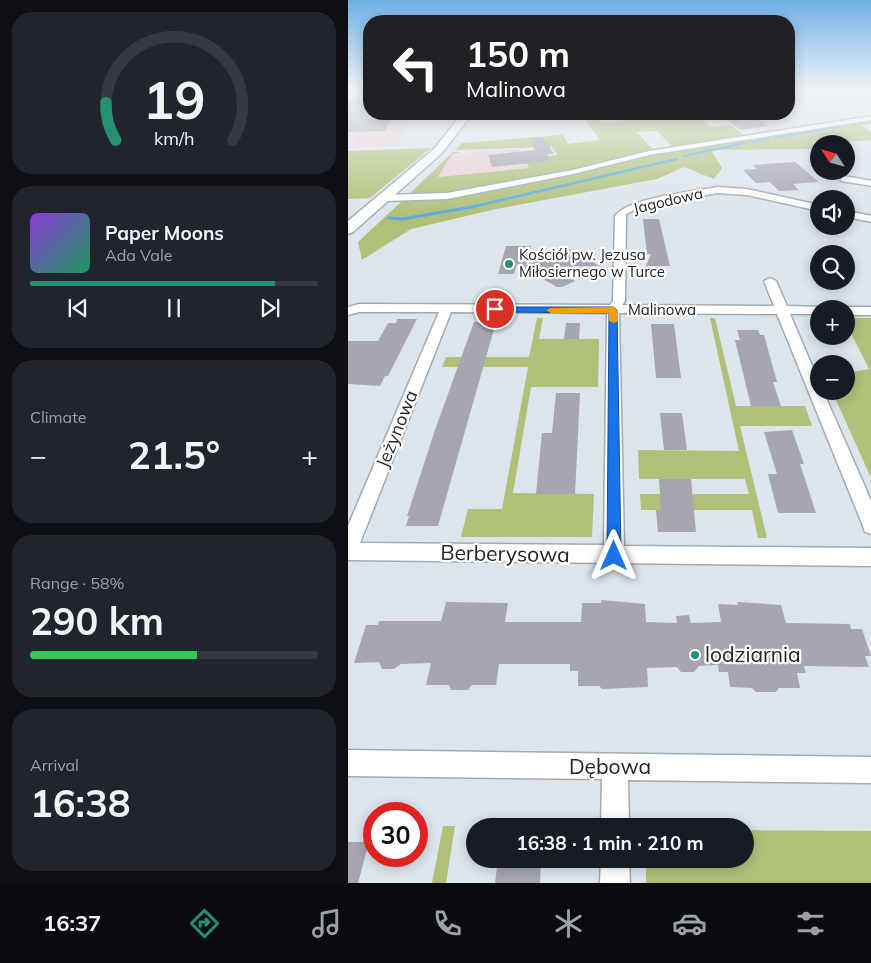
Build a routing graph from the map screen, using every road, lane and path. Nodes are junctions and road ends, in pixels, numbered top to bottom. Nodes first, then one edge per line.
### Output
1 (453, 132) edge
2 (781, 132) edge
3 (850, 180) edge
4 (872, 184) edge
5 (385, 198) junction
6 (810, 206) edge
7 (855, 216) edge
8 (872, 219) edge
9 (348, 229) edge
10 (770, 281) dead end
11 (446, 310) junction
12 (613, 310) junction
13 (782, 310) junction
14 (810, 310) edge
15 (855, 310) edge
16 (348, 311) edge
17 (872, 311) edge
18 (872, 526) edge
19 (348, 550) edge
20 (614, 556) junction
21 (872, 557) edge
22 (348, 763) edge
23 (615, 768) junction
24 (872, 770) edge
25 (615, 818) edge
26 (615, 868) edge
27 (615, 883) edge

1 - 5 main road
2 - 5 street
3 - 4 street
5 - 9 main road
6 - 12 street, Jagodowa
7 - 8 street
10 - 13 street
11 - 12 street, Malinowa
11 - 16 street, Malinowa
11 - 19 street, Jeżynowa
12 - 13 street, Malinowa
12 - 20 street, Jagodowa
13 - 14 street, Malinowa
13 - 18 street
15 - 17 street
19 - 20 street, Berberysowa
20 - 21 street, Berberysowa
22 - 23 street, Dębowa
23 - 24 street, Dębowa
23 - 25 street
26 - 27 street

